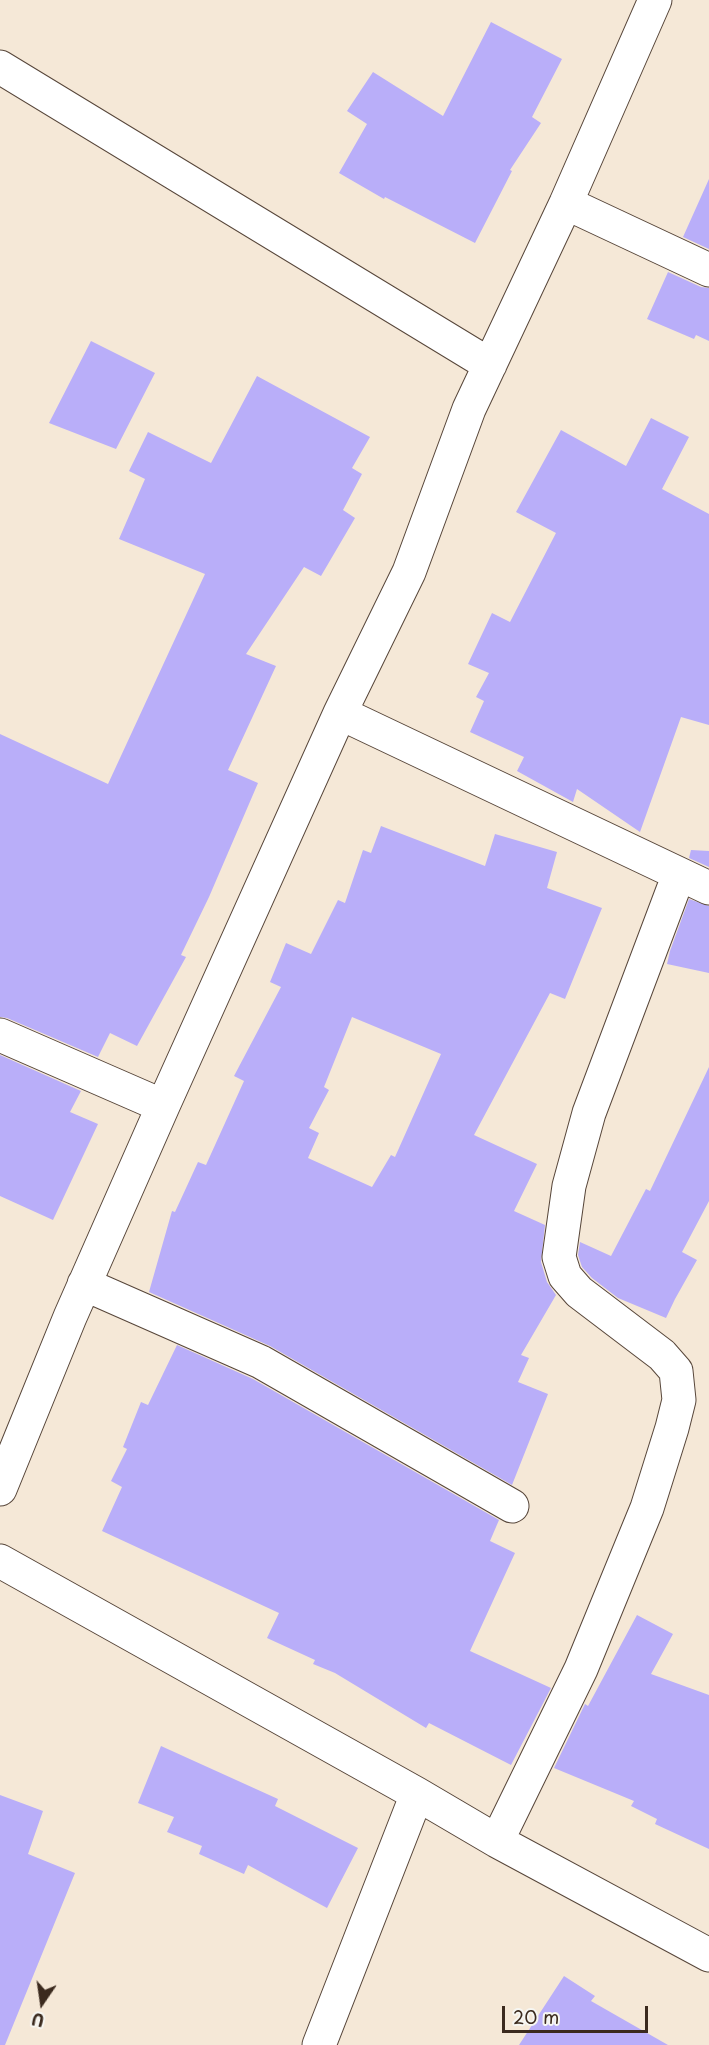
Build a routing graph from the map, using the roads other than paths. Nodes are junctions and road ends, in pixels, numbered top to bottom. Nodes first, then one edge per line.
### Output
1 (655, 0) edge
2 (0, 67) edge
3 (566, 203) junction
4 (709, 270) edge
5 (490, 365) junction
6 (340, 713) junction
7 (679, 874) junction
8 (709, 888) edge
9 (0, 1035) edge
10 (163, 1106) junction
11 (84, 1284) junction
12 (0, 1488) edge
13 (512, 1506) dead end
14 (0, 1561) edge
15 (417, 1794) junction
16 (497, 1841) junction
17 (705, 1944) edge
18 (319, 2045) edge

1 - 3 street
2 - 5 street
3 - 4 street
3 - 5 street
5 - 6 street
6 - 7 street
6 - 10 street
7 - 8 street
7 - 16 street
9 - 10 street
10 - 11 street
11 - 12 street
11 - 13 street
14 - 15 street
15 - 16 street
15 - 18 street
16 - 17 street

